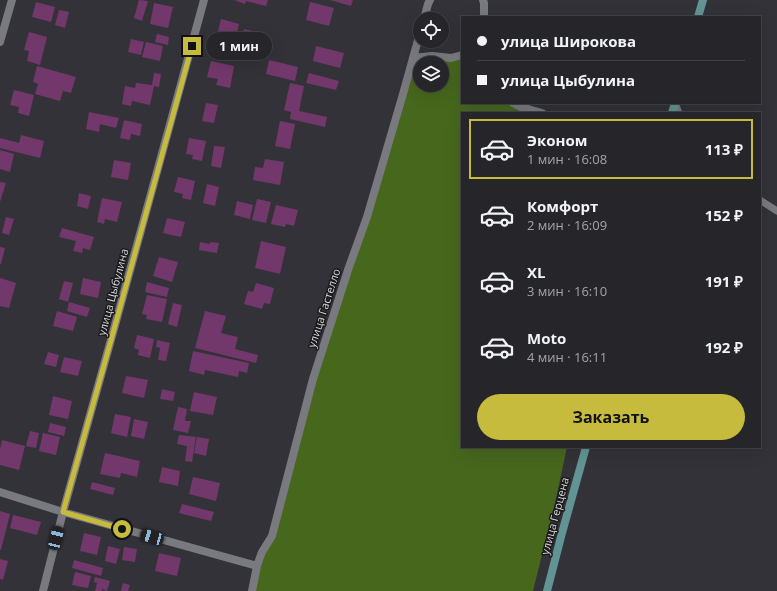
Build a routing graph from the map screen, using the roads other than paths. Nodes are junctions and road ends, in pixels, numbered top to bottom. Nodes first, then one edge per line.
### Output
1 (12, 0) edge
2 (204, 0) edge
3 (483, 0) edge
4 (703, 0) edge
5 (429, 2) edge
6 (426, 12) edge
7 (484, 16) edge
8 (698, 16) edge
9 (0, 42) edge
10 (461, 55) edge
11 (413, 58) edge
12 (449, 58) edge
13 (516, 104) edge
14 (538, 112) edge
15 (761, 201) edge
16 (777, 211) edge
17 (586, 448) edge
18 (0, 492) edge
19 (63, 512) junction
20 (257, 566) junction
21 (43, 591) edge
22 (252, 591) edge
23 (547, 591) edge

1 - 9 street
2 - 19 street, улица Цыбулина
3 - 7 street
4 - 8 main road
5 - 6 street
10 - 12 street
11 - 20 street, улица Гастелло
13 - 14 street
15 - 16 lane
17 - 23 main road, улица Герцена
18 - 19 street
19 - 20 street
19 - 21 street, улица Цыбулина
20 - 22 street, улица Гастелло

